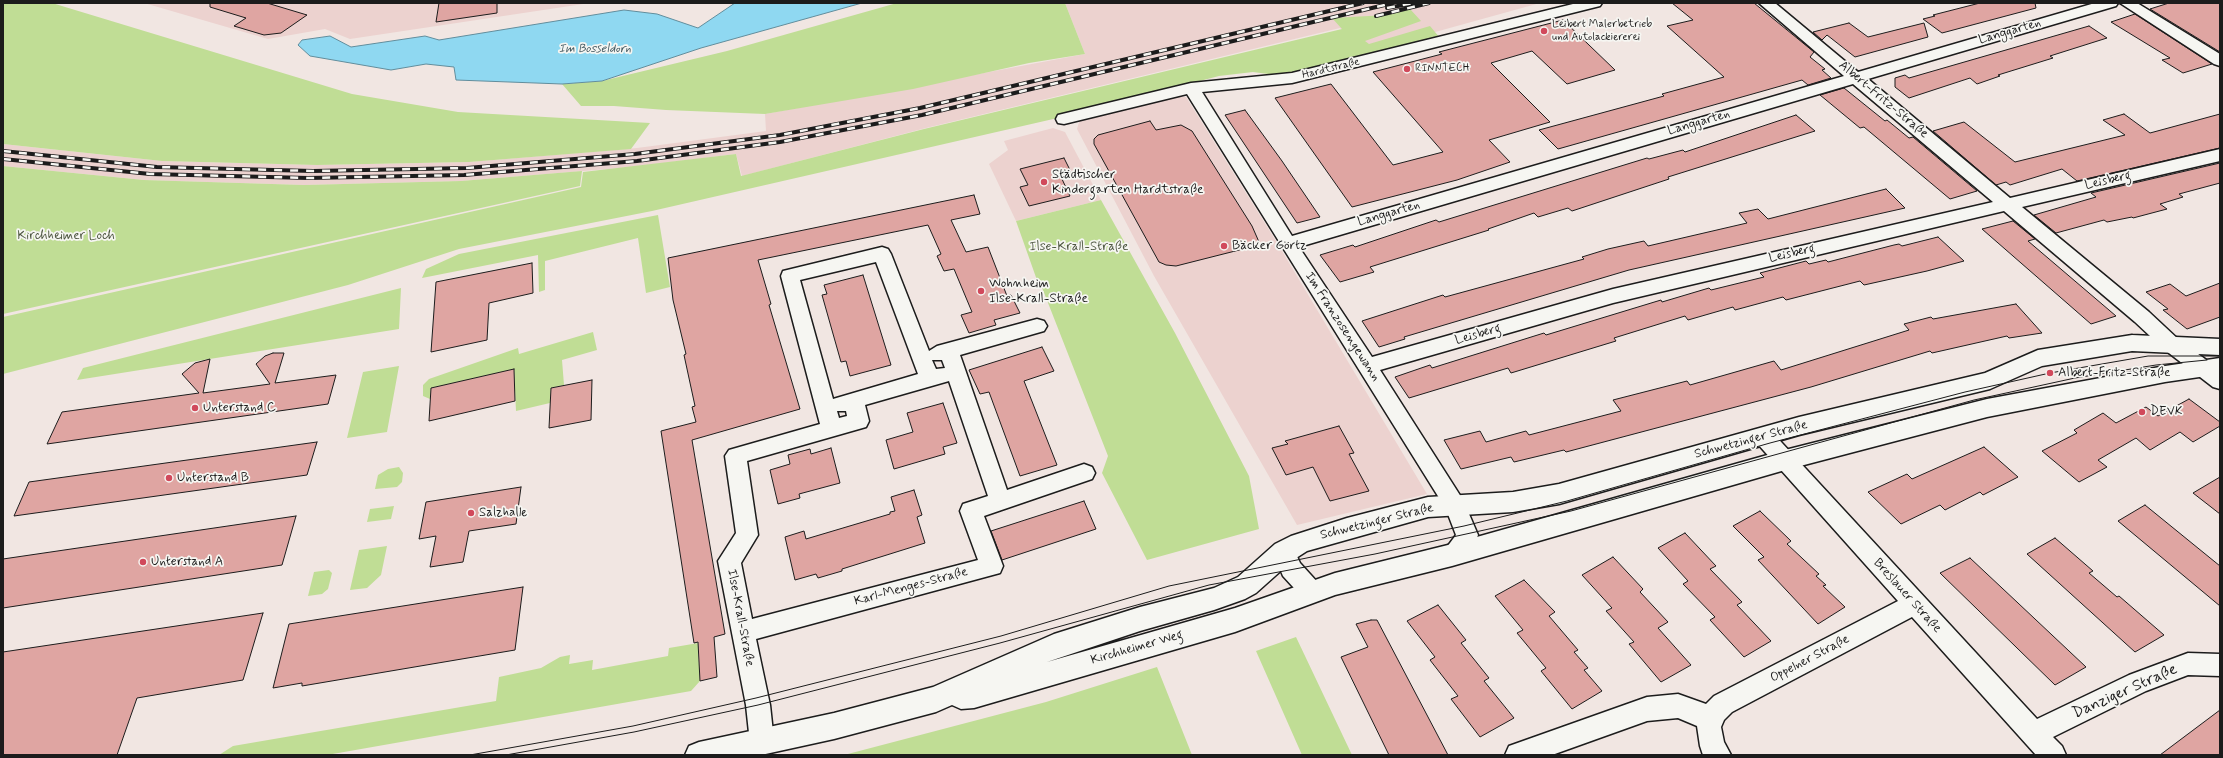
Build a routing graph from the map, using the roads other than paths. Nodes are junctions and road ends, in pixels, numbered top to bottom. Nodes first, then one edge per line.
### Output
1 (1595, 3) edge
2 (1766, 3) edge
3 (2111, 3) edge
4 (2127, 3) edge
5 (2220, 61) edge
6 (1856, 77) junction
7 (1191, 88) junction
8 (1064, 119) dead end
9 (2220, 155) edge
10 (2008, 205) junction
11 (1288, 244) junction
12 (1038, 326) dead end
13 (2172, 345) junction
14 (2220, 347) edge
15 (949, 351) junction
16 (922, 358) junction
17 (1367, 366) junction
18 (955, 372) junction
19 (2215, 372) edge
20 (929, 378) junction
21 (829, 418) junction
22 (1763, 436) junction
23 (1785, 460) junction
24 (1084, 473) dead end
25 (1000, 501) junction
26 (1455, 506) junction
27 (1284, 552) junction
28 (1452, 555) junction
29 (1323, 588) junction
30 (1914, 604) junction
31 (743, 632) junction
32 (2220, 665) edge
33 (936, 699) junction
34 (1711, 720) junction
35 (2033, 734) junction
36 (762, 742) junction
37 (699, 755) edge
38 (1518, 755) edge
39 (1718, 755) edge
40 (2053, 755) edge

1 - 7 street, Hardtstraße
2 - 6 street, Albert-Fritz-Straße
3 - 6 street, Langgarten
4 - 5 street
6 - 10 street, Albert-Fritz-Straße
6 - 11 street, Langgarten
7 - 8 street, Hardtstraße
7 - 11 street, Im Franzosengewann
9 - 10 street, Leisberg
10 - 13 street, Albert-Fritz-Straße
10 - 17 street, Leisberg
11 - 17 street, Im Franzosengewann
12 - 15 street
13 - 14 street, Schwetzinger Straße
13 - 19 street, Albert-Fritz-Straße
13 - 22 street, Schwetzinger Straße
15 - 16 street
15 - 18 street
16 - 20 street
16 - 21 street
17 - 26 street, Im Franzosengewann
18 - 20 street, Ilse-Krall-Straße
18 - 25 street
19 - 23 street
20 - 21 street, Ilse-Krall-Straße
21 - 31 street, Ilse-Krall-Straße
22 - 23 street, Breslauer Straße
22 - 26 street, Schwetzinger Straße
23 - 28 street
23 - 30 street, Breslauer Straße
24 - 25 street, Karl-Menges-Straße
25 - 31 street, Karl-Menges-Straße
26 - 27 street, Schwetzinger Straße
26 - 28 street, Im Franzosengewann
27 - 29 street
27 - 33 street, Kirchheimer Weg
28 - 29 street
29 - 33 street, Kirchheimer Weg
30 - 34 street, Oppelner Straße
30 - 35 street, Breslauer Straße
31 - 36 street, Ilse-Krall-Straße
32 - 35 street, Danziger Straße
33 - 36 street, Kirchheimer Weg
34 - 38 street
34 - 39 street
35 - 40 street, Breslauer Straße
36 - 37 street, Kirchheimer Weg

